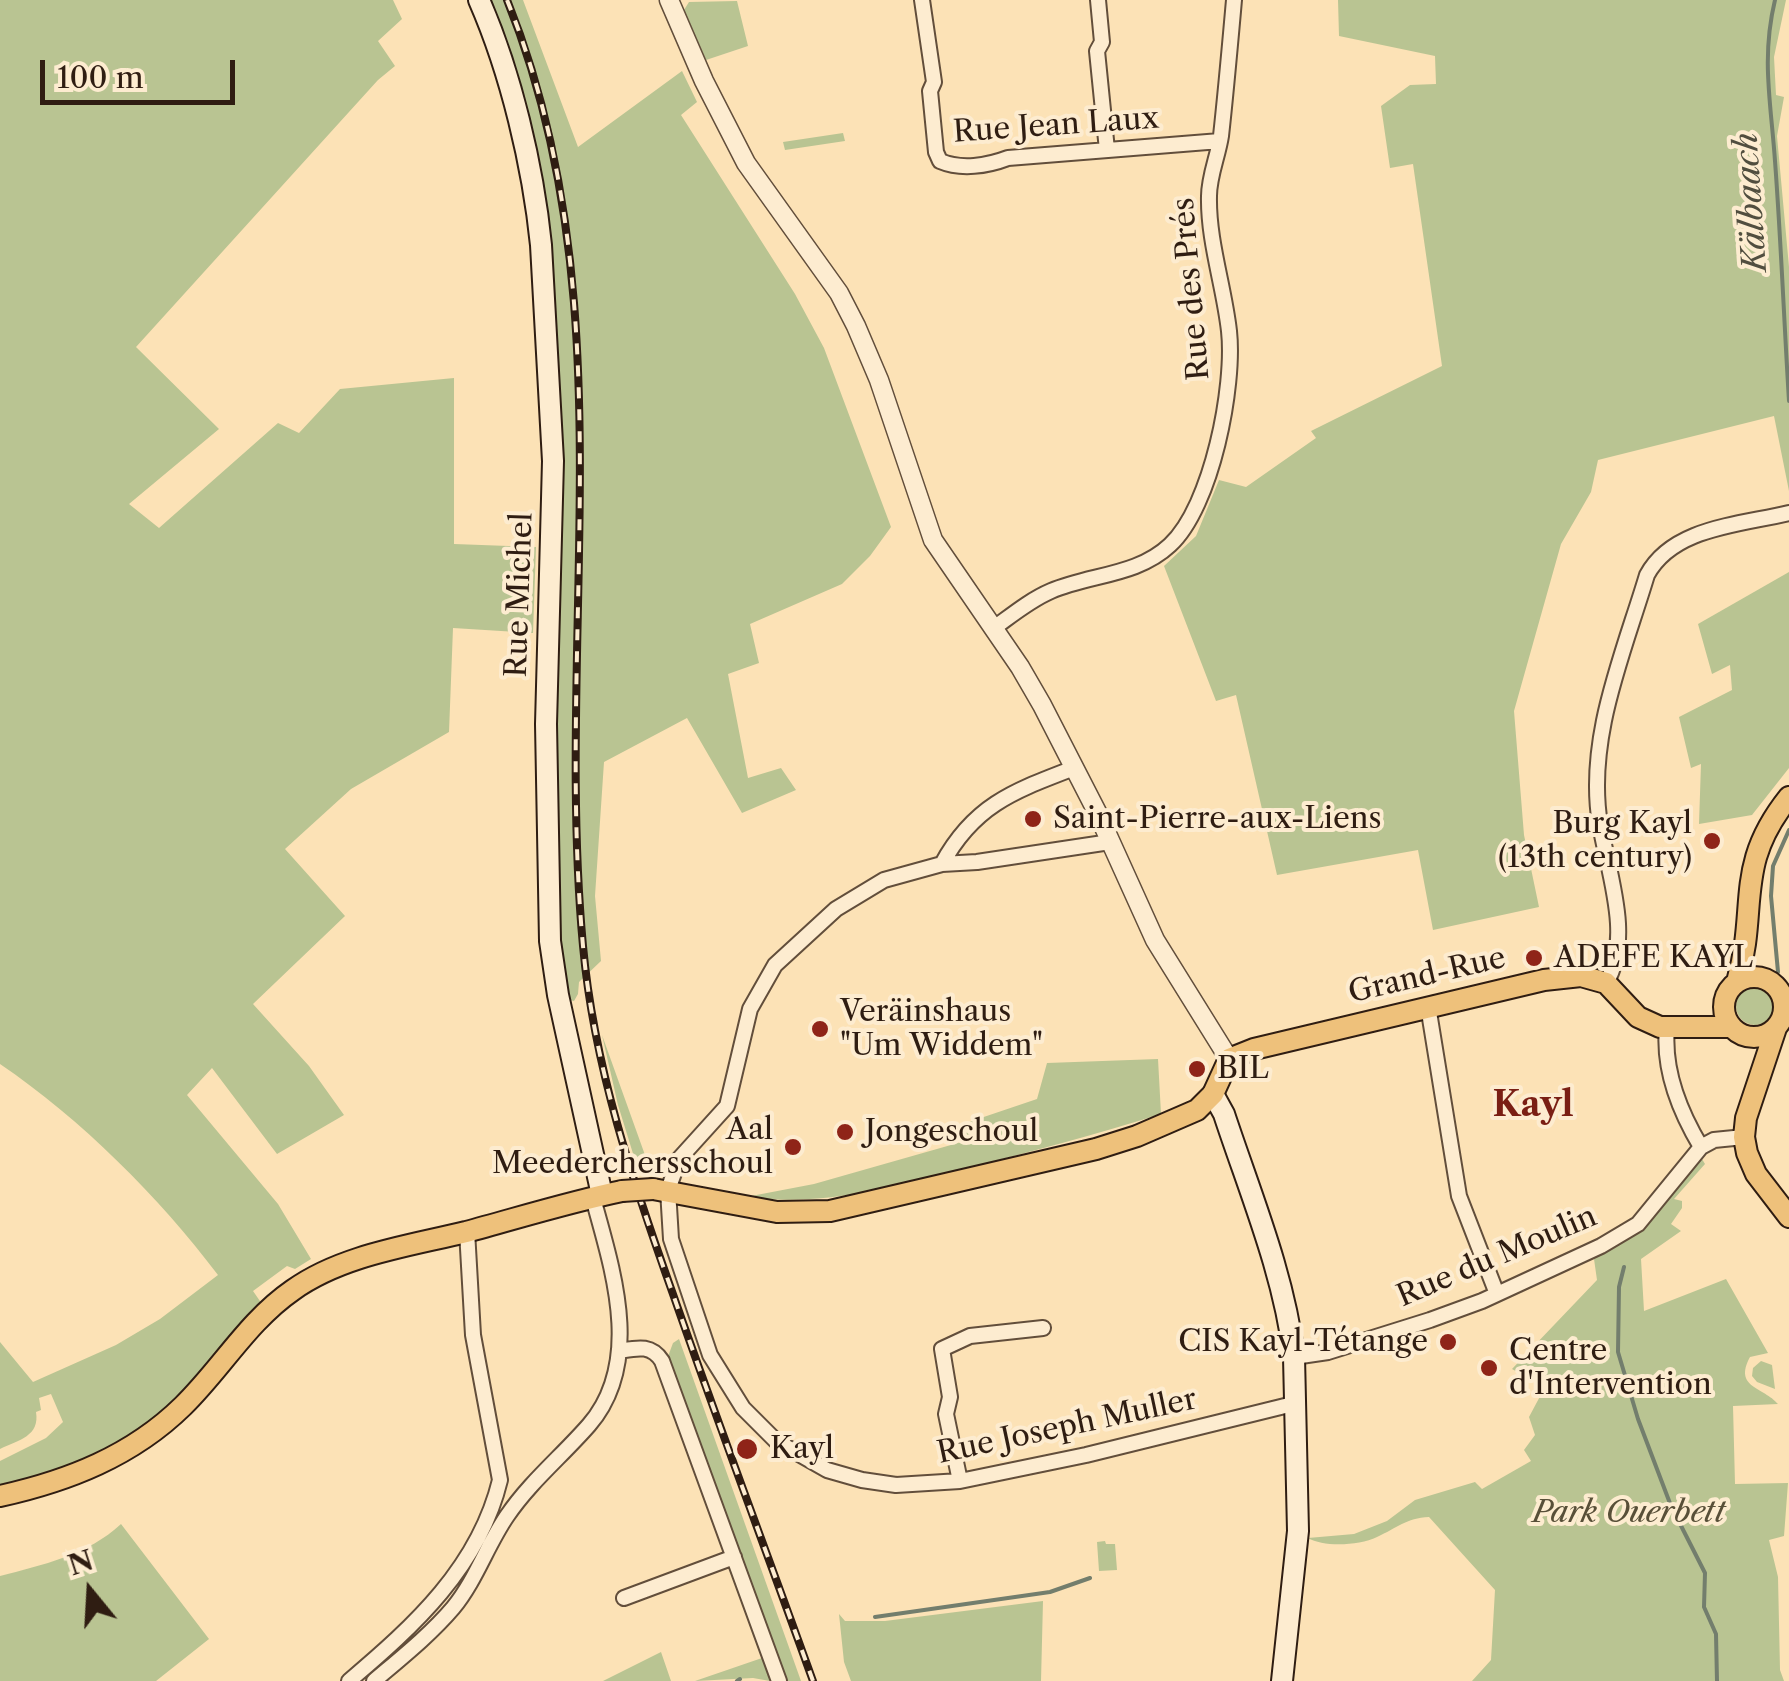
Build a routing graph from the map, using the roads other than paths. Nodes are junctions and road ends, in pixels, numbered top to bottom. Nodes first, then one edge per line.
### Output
1 (478, 0) edge
2 (669, 0) edge
3 (922, 0) edge
4 (1098, 0) edge
5 (1234, 0) edge
6 (1220, 141) junction
7 (1107, 150) junction
8 (1789, 513) edge
9 (994, 628) junction
10 (1074, 768) junction
11 (1789, 798) edge
12 (1110, 842) junction
13 (942, 864) junction
14 (1748, 930) junction
15 (1737, 982) junction
16 (1606, 983) junction
17 (1777, 986) edge
18 (1724, 1001) junction
19 (1428, 1006) junction
20 (1782, 1021) edge
21 (1676, 1028) junction
22 (1738, 1032) junction
23 (1229, 1059) junction
24 (1759, 1082) junction
25 (1213, 1094) junction
26 (1744, 1137) junction
27 (1702, 1147) junction
28 (661, 1189) junction
29 (606, 1195) junction
30 (1789, 1217) edge
31 (467, 1231) junction
32 (1497, 1294) junction
33 (1043, 1328) dead end
34 (618, 1350) junction
35 (1294, 1356) junction
36 (1296, 1403) junction
37 (500, 1480) junction
38 (960, 1481) junction
39 (526, 1491) junction
40 (0, 1496) edge
41 (734, 1557) junction
42 (624, 1598) dead end
43 (349, 1681) edge
44 (374, 1681) edge
45 (779, 1681) edge
46 (1282, 1681) edge

1 - 29 main road, Rue Michel
2 - 9 street
3 - 7 street, Rue Jean Laux
4 - 7 street
5 - 6 street, Rue des Prés
6 - 7 street, Rue Jean Laux
6 - 9 street, Rue des Prés
8 - 16 street
9 - 10 street
10 - 12 street
10 - 13 street
11 - 14 main road
12 - 13 street
12 - 23 street
13 - 28 street
14 - 15 main road
14 - 17 main road
15 - 17 main road
15 - 18 main road
16 - 19 main road, Grand-Rue
16 - 21 main road
17 - 20 main road
18 - 21 main road
18 - 22 main road
19 - 23 main road, Grand-Rue
19 - 32 street
20 - 22 main road
20 - 24 main road
21 - 22 main road
21 - 27 street
22 - 24 main road
23 - 25 main road
24 - 26 main road
25 - 28 main road
25 - 35 main road
26 - 27 street
26 - 30 main road
27 - 32 street, Rue du Moulin
28 - 29 main road, bridge
28 - 38 street, Rue Joseph Muller
29 - 31 main road
29 - 34 street
31 - 37 street
31 - 40 main road
32 - 35 street, Rue du Moulin
33 - 38 street
34 - 39 street
34 - 41 street
35 - 36 main road
36 - 38 street, Rue Joseph Muller
36 - 46 main road
37 - 39 street
37 - 43 street
39 - 44 street
41 - 42 street
41 - 45 street

